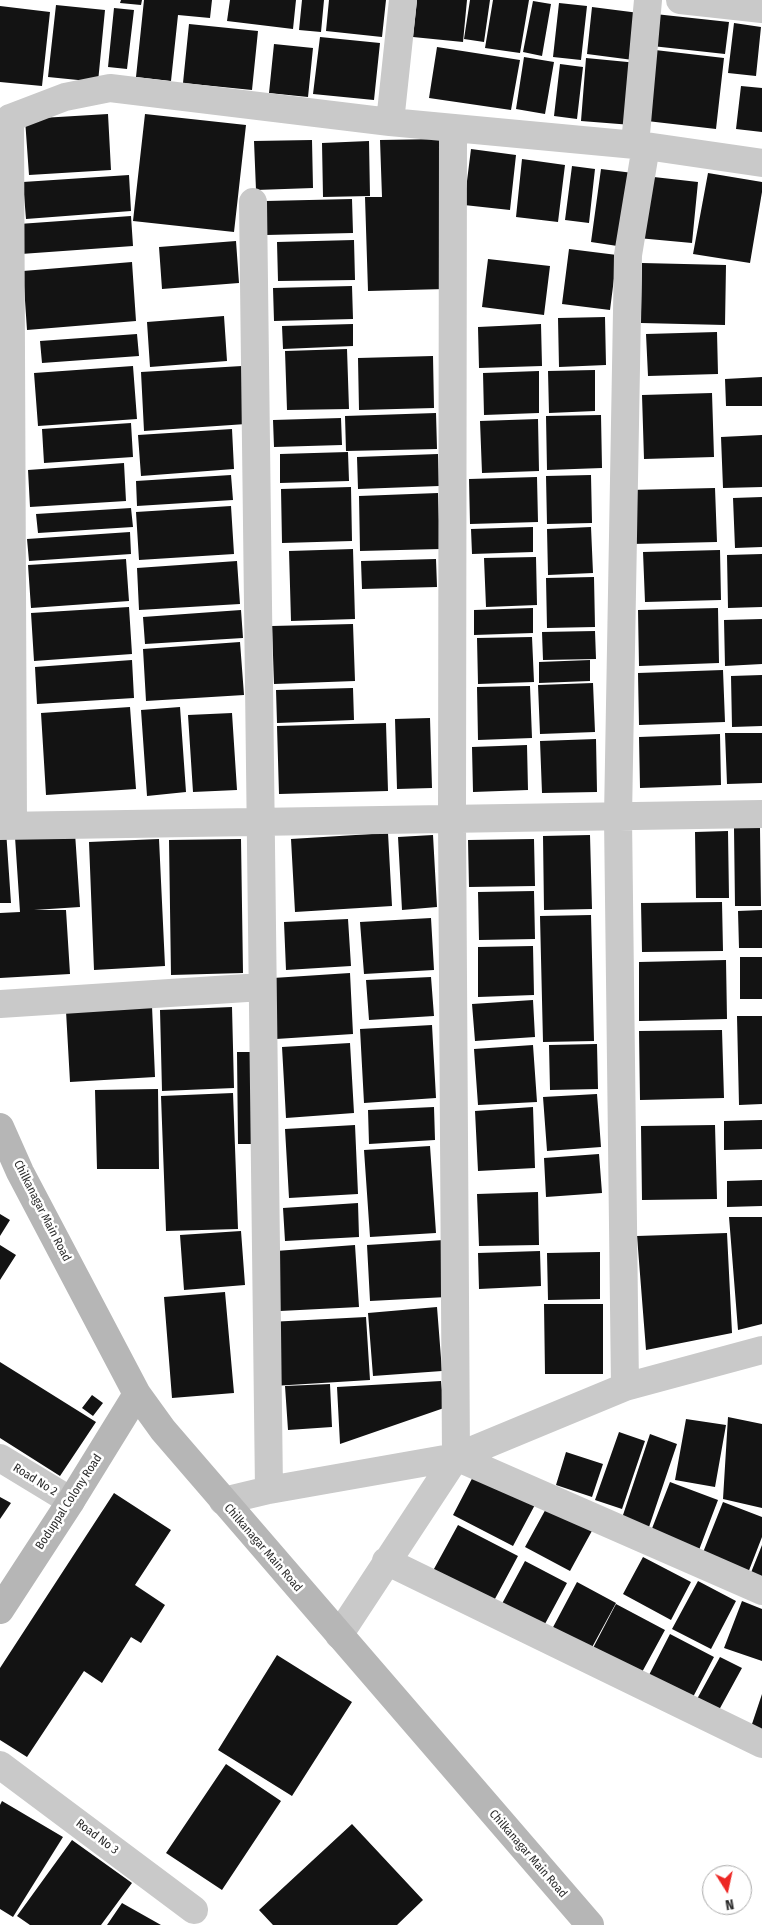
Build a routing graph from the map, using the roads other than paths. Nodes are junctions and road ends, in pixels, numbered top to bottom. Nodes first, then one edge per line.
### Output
1 (403, 0) edge
2 (648, 0) edge
3 (680, 0) edge
4 (762, 9) edge
5 (5, 122) edge
6 (390, 122) junction
7 (453, 128) junction
8 (640, 146) junction
9 (762, 163) edge
10 (252, 202) dead end
11 (762, 814) edge
12 (618, 817) junction
13 (452, 819) junction
14 (260, 822) junction
15 (6, 826) edge
16 (262, 987) junction
17 (0, 1004) edge
18 (0, 1127) edge
19 (10, 1165) edge
20 (762, 1350) edge
21 (625, 1387) junction
22 (138, 1394) junction
23 (456, 1457) junction
24 (0, 1458) edge
25 (269, 1490) junction
26 (223, 1501) junction
27 (71, 1502) junction
28 (386, 1561) junction
29 (762, 1591) edge
30 (0, 1610) edge
31 (339, 1635) junction
32 (762, 1744) edge
33 (0, 1765) edge
34 (194, 1910) dead end
35 (590, 1925) edge

1 - 6 street
2 - 8 street
3 - 4 street
5 - 6 street
5 - 15 street
6 - 7 street
7 - 8 street
7 - 13 street
8 - 9 street
8 - 12 street
10 - 14 street
11 - 12 street
12 - 13 street
12 - 21 street
13 - 14 street
13 - 23 street
14 - 15 street
14 - 16 street
16 - 17 street
16 - 25 street
18 - 19 main road, Chilkanagar Main Road
19 - 22 main road, Chilkanagar Main Road
20 - 21 street
21 - 23 street
22 - 26 main road, Chilkanagar Main Road
22 - 27 main road, Boduppal Colony Road
23 - 25 street
23 - 28 street
23 - 29 street
24 - 27 street, Road No 2
25 - 26 street
26 - 31 main road, Chilkanagar Main Road
27 - 30 main road, Boduppal Colony Road
28 - 31 street
28 - 32 street
31 - 35 main road, Chilkanagar Main Road
33 - 34 street, Road No 3

